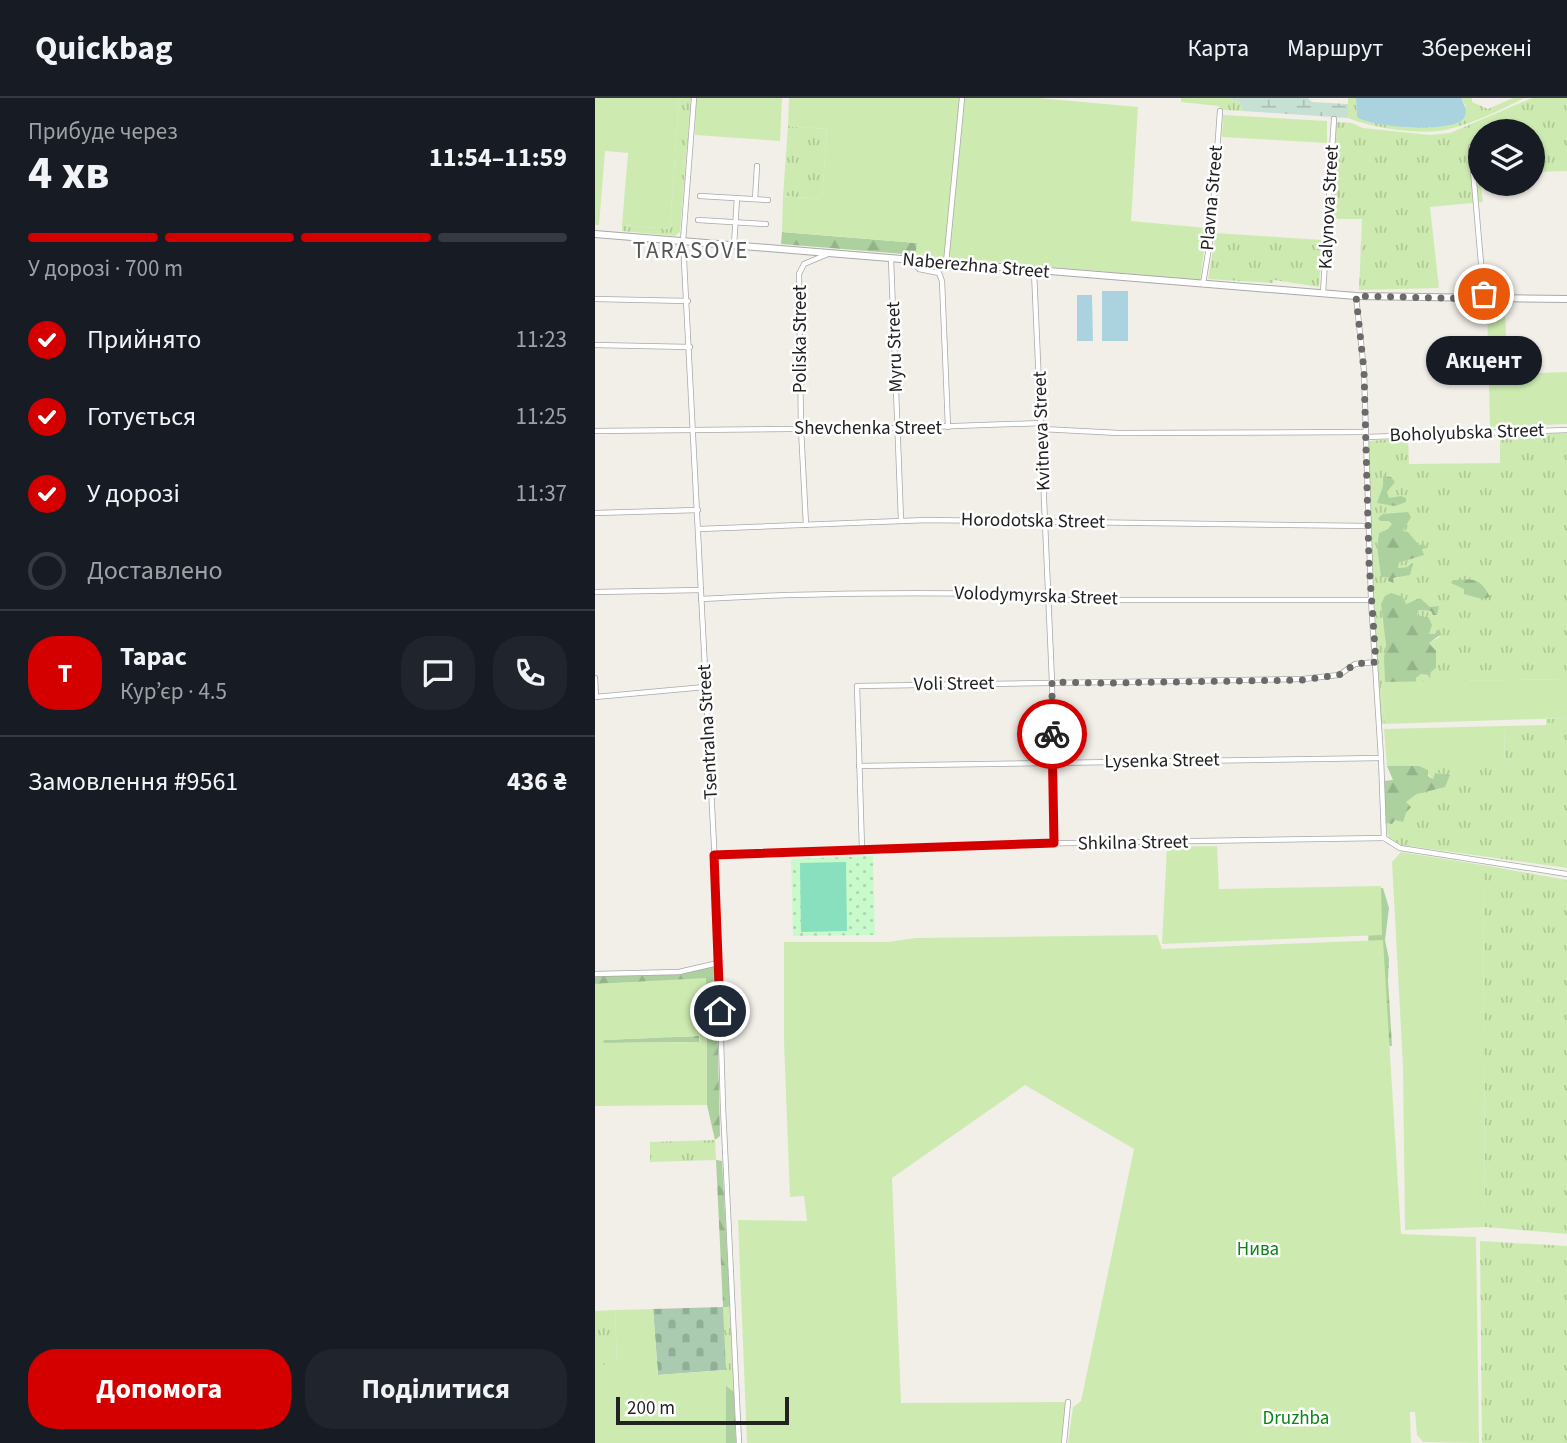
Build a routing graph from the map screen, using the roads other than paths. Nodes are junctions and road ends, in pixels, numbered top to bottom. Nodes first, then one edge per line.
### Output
1 (694, 98) edge
2 (962, 98) edge
3 (1220, 111) dead end
4 (1334, 119) dead end
5 (757, 166) dead end
6 (700, 196) dead end
7 (1475, 196) edge
8 (737, 198) junction
9 (755, 200) junction
10 (768, 200) dead end
11 (698, 220) dead end
12 (735, 222) junction
13 (766, 224) dead end
14 (595, 234) edge
15 (684, 241) junction
16 (734, 245) junction
17 (828, 253) junction
18 (891, 259) junction
19 (912, 261) junction
20 (946, 264) junction
21 (1034, 271) junction
22 (1203, 285) junction
23 (1323, 294) junction
24 (1356, 296) junction
25 (595, 299) edge
26 (1484, 299) junction
27 (1567, 299) edge
28 (688, 301) junction
29 (595, 345) edge
30 (690, 347) junction
31 (1042, 426) junction
32 (801, 428) junction
33 (899, 428) junction
34 (948, 428) junction
35 (595, 430) edge
36 (1567, 430) edge
37 (694, 431) junction
38 (1366, 434) junction
39 (698, 510) junction
40 (595, 513) edge
41 (901, 520) junction
42 (1045, 522) junction
43 (806, 525) junction
44 (1368, 526) junction
45 (699, 529) junction
46 (701, 590) junction
47 (595, 592) edge
48 (701, 599) junction
49 (1048, 600) junction
50 (1371, 600) junction
51 (1376, 662) junction
52 (595, 678) edge
53 (1052, 682) junction
54 (705, 687) junction
55 (596, 697) edge
56 (1381, 758) junction
57 (1052, 762) junction
58 (859, 766) junction
59 (1384, 838) junction
60 (1054, 843) junction
61 (862, 849) junction
62 (714, 855) junction
63 (1567, 874) edge
64 (718, 963) junction
65 (595, 974) edge
66 (1068, 1402) dead end
67 (739, 1443) edge
68 (1064, 1443) edge

1 - 15 street, Tsentralna Street
2 - 20 street
3 - 22 street, Plavna Street
4 - 23 street, Kalynova Street
5 - 9 street
6 - 8 street
7 - 26 street
8 - 9 street
8 - 12 street
9 - 10 street
11 - 12 street
12 - 13 street
12 - 16 street
14 - 15 street, Naberezhna Street
15 - 16 street, Naberezhna Street
15 - 28 street, Tsentralna Street
16 - 17 street, Naberezhna Street
17 - 18 street, Naberezhna Street
17 - 32 street, Poliska Street
18 - 19 street, Naberezhna Street
18 - 33 street, Myru Street
19 - 20 street, Naberezhna Street
19 - 34 street
20 - 21 street, Naberezhna Street
21 - 22 street, Naberezhna Street
21 - 31 street, Kvitneva Street
22 - 23 street, Naberezhna Street
23 - 24 street, Naberezhna Street
24 - 26 street, Naberezhna Street
24 - 38 street
25 - 28 street
26 - 27 street, Naberezhna Street
28 - 30 street, Tsentralna Street
29 - 30 street
30 - 37 street, Tsentralna Street
31 - 34 street, Shevchenka Street
31 - 38 street, Shevchenka Street
31 - 42 street, Kvitneva Street
32 - 33 street, Shevchenka Street
32 - 37 street, Shevchenka Street
32 - 43 street, Poliska Street
33 - 34 street, Shevchenka Street
33 - 41 street, Myru Street
35 - 37 street, Shevchenka Street
36 - 38 street, Boholyubska Street
37 - 39 street, Tsentralna Street
38 - 44 street
39 - 40 street
39 - 45 street, Tsentralna Street
41 - 42 street, Horodotska Street
41 - 43 street, Horodotska Street
42 - 44 street, Horodotska Street
42 - 49 street, Kvitneva Street
43 - 45 street, Horodotska Street
44 - 50 street
45 - 46 street, Tsentralna Street
46 - 47 street
46 - 48 street, Tsentralna Street
48 - 49 street, Volodymyrska Street
48 - 54 street, Tsentralna Street
49 - 50 street, Volodymyrska Street
49 - 53 street, Kvitneva Street
50 - 51 street
51 - 53 street, Voli Street
51 - 56 street
52 - 55 street
53 - 57 street, Kvitneva Street
53 - 58 street, Voli Street
54 - 55 street
54 - 62 street, Tsentralna Street
56 - 57 street, Lysenka Street
56 - 59 street
57 - 58 street, Lysenka Street
57 - 60 street, Kvitneva Street
58 - 61 street
59 - 60 street, Shkilna Street
59 - 63 street
60 - 61 street, Shkilna Street
61 - 62 street, Shkilna Street
62 - 64 street, Tsentralna Street
64 - 65 street
64 - 67 street, Tsentralna Street
66 - 68 street

